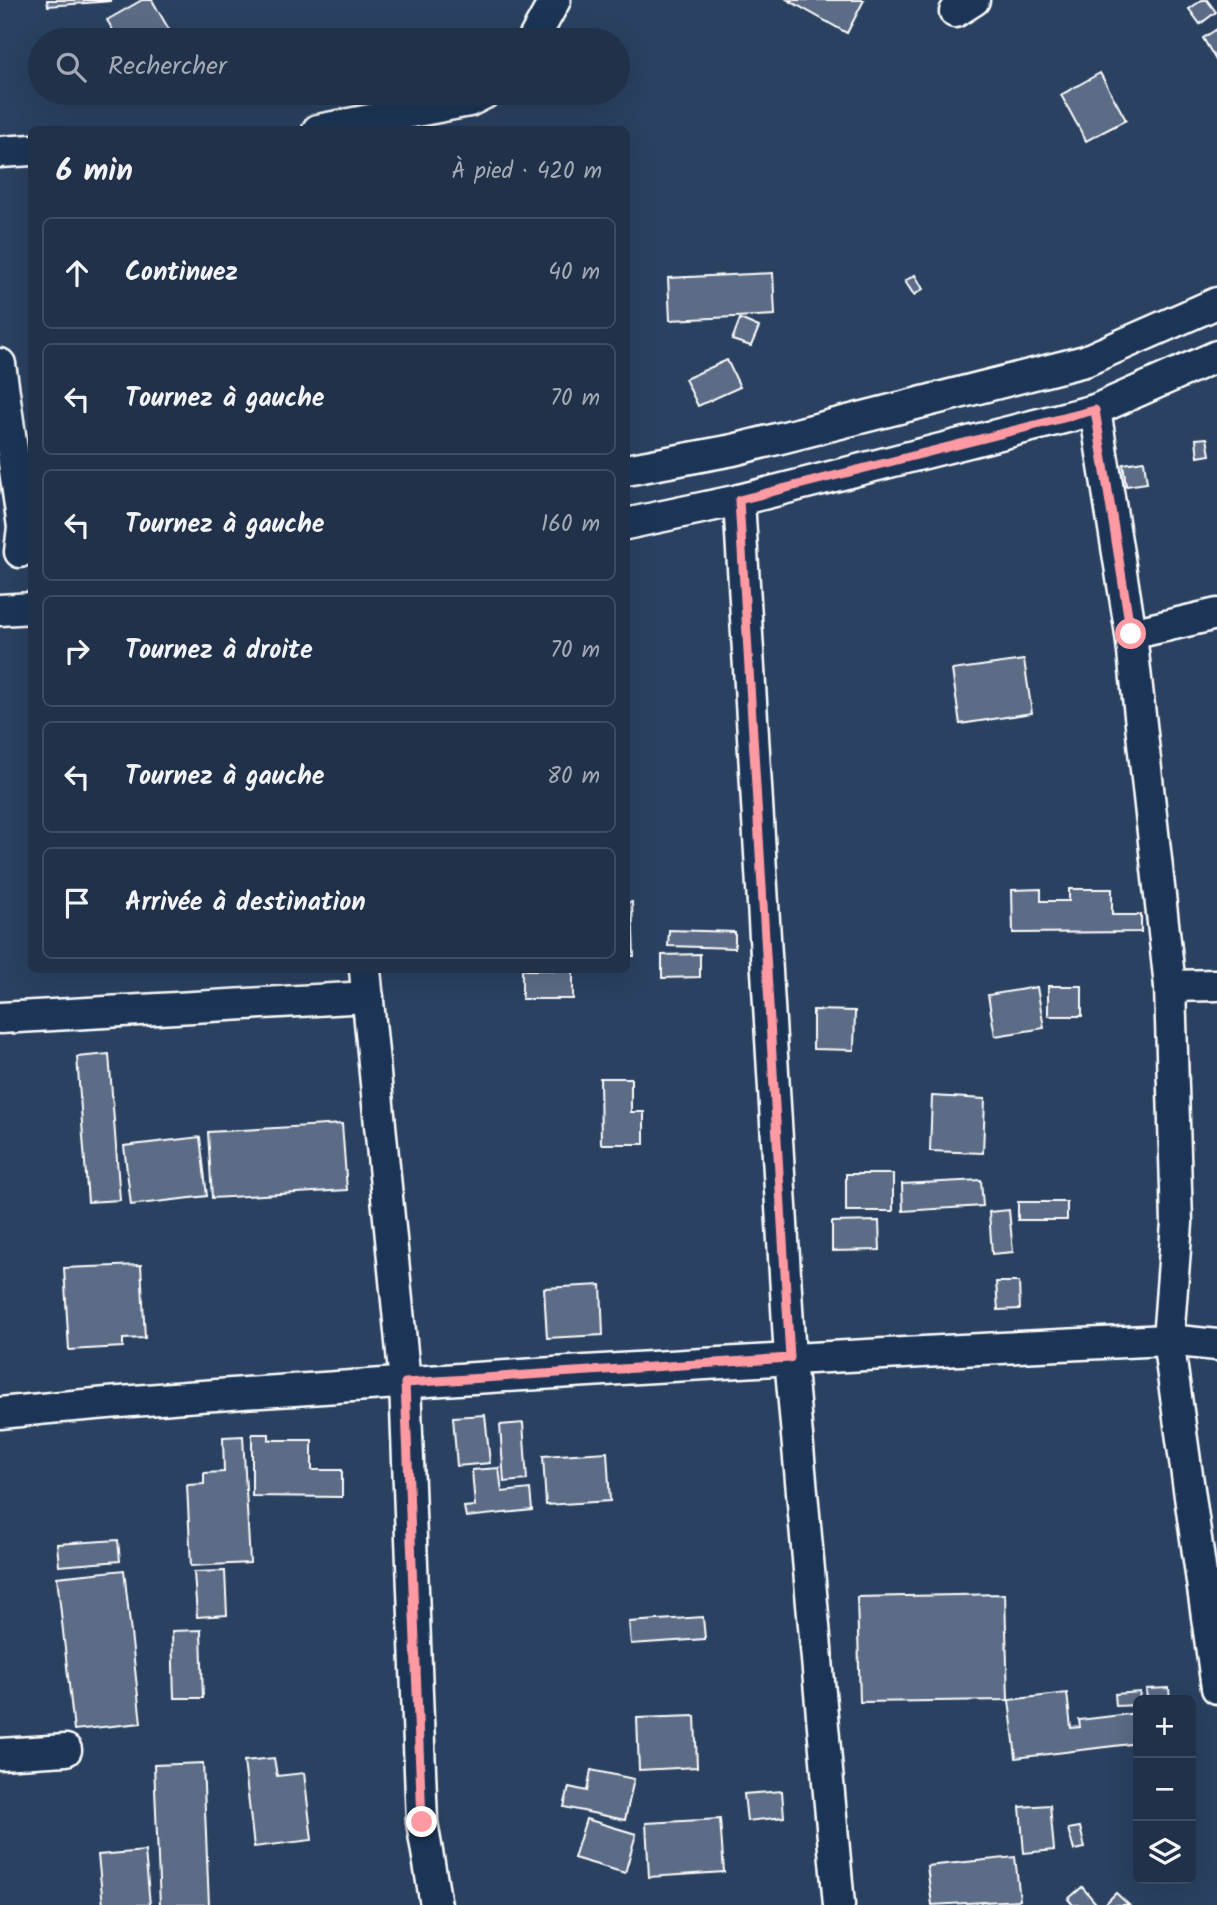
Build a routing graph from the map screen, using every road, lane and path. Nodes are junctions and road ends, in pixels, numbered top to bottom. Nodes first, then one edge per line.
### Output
1 (555, 0) edge
2 (540, 28) edge
3 (448, 105) edge
4 (339, 126) edge
5 (28, 150) edge
6 (0, 152) edge
7 (1217, 303) edge
8 (1217, 356) edge
9 (0, 363) edge
10 (1095, 410) junction
11 (630, 469) edge
12 (739, 500) junction
13 (630, 523) edge
14 (17, 552) edge
15 (28, 608) edge
16 (0, 610) edge
17 (1217, 614) edge
18 (1131, 634) junction
19 (366, 983) edge
20 (1217, 985) edge
21 (1170, 986) junction
22 (0, 1018) edge
23 (1168, 1340) junction
24 (1217, 1345) edge
25 (790, 1358) junction
26 (405, 1383) junction
27 (0, 1413) edge
28 (1217, 1688) edge
29 (66, 1750) dead end
30 (0, 1754) edge
31 (436, 1905) edge
32 (839, 1905) edge

1 - 2 street
3 - 4 street
5 - 6 street
7 - 11 street
8 - 10 street
9 - 14 street
10 - 12 street
10 - 18 street
12 - 13 street
12 - 25 street
15 - 16 street
17 - 18 street
18 - 21 street
19 - 22 street
19 - 26 street
20 - 21 street
21 - 23 street
23 - 24 street
23 - 25 street
23 - 28 street
25 - 26 street
25 - 32 street
26 - 27 street
26 - 31 street
29 - 30 street

